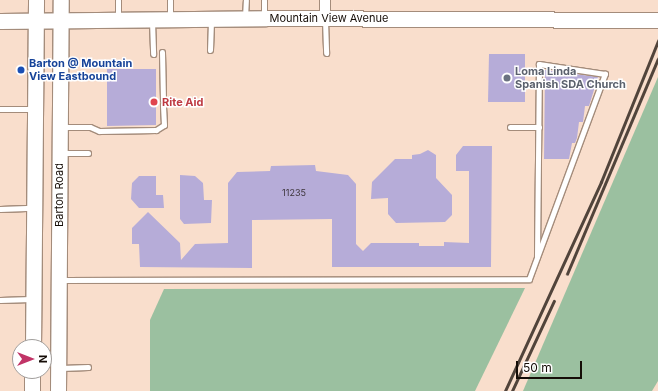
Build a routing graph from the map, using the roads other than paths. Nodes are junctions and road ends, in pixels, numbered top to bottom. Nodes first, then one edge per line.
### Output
1 (36, 0) edge
2 (61, 0) edge
3 (118, 0) edge
4 (170, 0) edge
5 (246, 0) edge
6 (264, 0) edge
7 (325, 0) edge
8 (152, 18) junction
9 (170, 18) junction
10 (211, 18) junction
11 (246, 18) junction
12 (264, 18) junction
13 (325, 18) junction
14 (61, 19) junction
15 (118, 19) junction
16 (36, 20) junction
17 (658, 20) edge
18 (0, 21) edge
19 (210, 50) dead end
20 (162, 52) dead end
21 (326, 53) dead end
22 (153, 54) dead end
23 (0, 108) edge
24 (35, 108) junction
25 (60, 127) junction
26 (510, 127) dead end
27 (539, 127) junction
28 (88, 152) dead end
29 (60, 153) junction
30 (34, 208) junction
31 (0, 209) edge
32 (538, 257) junction
33 (58, 280) junction
34 (33, 299) junction
35 (0, 300) edge
36 (33, 339) edge
37 (88, 367) dead end
38 (58, 368) junction
39 (32, 379) edge
40 (32, 391) edge
41 (58, 391) edge

1 - 16 main road
2 - 14 main road, Barton Road
3 - 15 lane
4 - 9 lane
5 - 11 lane
6 - 12 lane
7 - 13 street
8 - 9 main road, Mountain View Avenue
8 - 15 main road, Mountain View Avenue
8 - 22 lane
9 - 10 main road, Mountain View Avenue
10 - 11 main road, Mountain View Avenue
10 - 19 lane
11 - 12 main road, Mountain View Avenue
12 - 13 main road, Mountain View Avenue
13 - 17 main road, Mountain View Avenue
13 - 21 lane
14 - 15 main road, Mountain View Avenue
14 - 16 main road, Mountain View Avenue
14 - 25 main road, Barton Road
16 - 18 main road, Mountain View Avenue
16 - 24 main road
20 - 25 lane
23 - 24 lane
24 - 30 main road
25 - 29 main road, Barton Road
26 - 27 lane
27 - 32 lane
27 - 32 lane
28 - 29 lane
29 - 33 main road, Barton Road
30 - 31 lane
30 - 34 main road
32 - 33 lane
33 - 38 main road, Barton Road
34 - 35 lane
34 - 36 main road
37 - 38 lane
38 - 41 main road, Barton Road
39 - 40 main road

